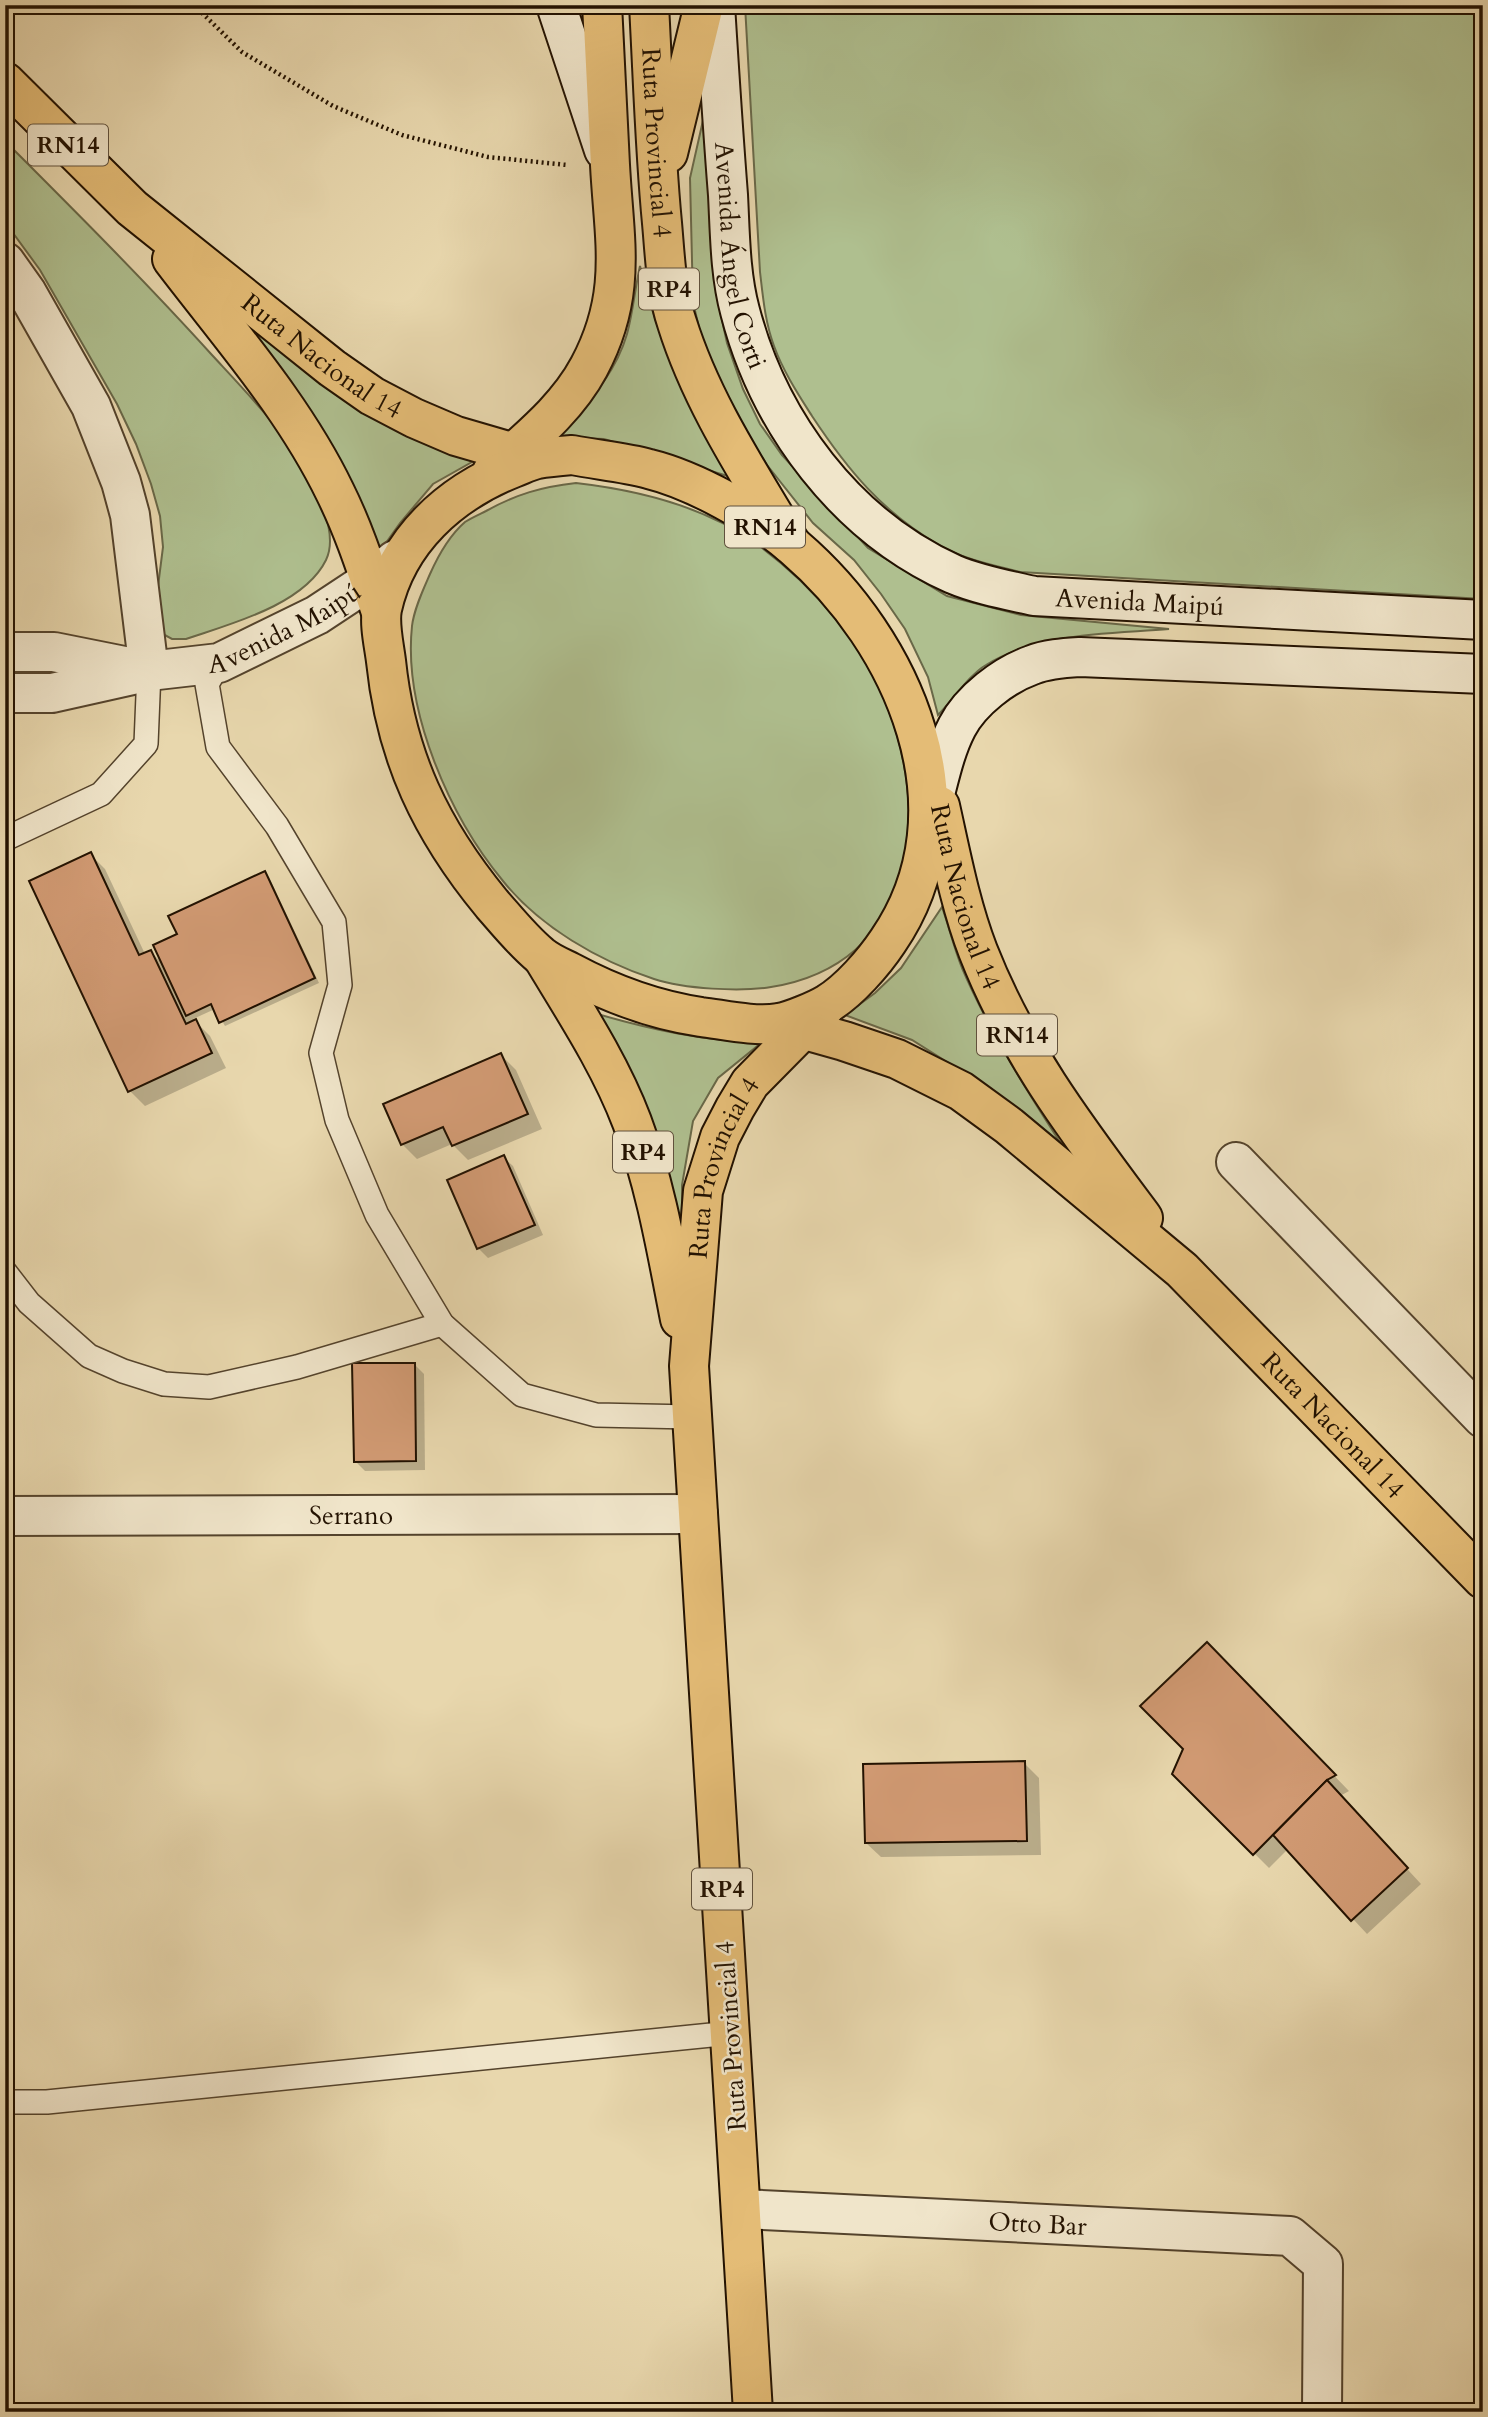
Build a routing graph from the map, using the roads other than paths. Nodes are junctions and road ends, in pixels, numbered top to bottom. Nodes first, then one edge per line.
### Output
1 (556, 5) edge
2 (602, 5) edge
3 (649, 5) edge
4 (704, 5) edge
5 (715, 5) edge
6 (5, 82) edge
7 (610, 169) junction
8 (659, 192) junction
9 (132, 208) junction
10 (5, 262) edge
11 (524, 456) junction
12 (830, 483) joint
13 (792, 544) junction
14 (376, 596) junction
15 (1483, 620) edge
16 (5, 652) edge
17 (219, 663) junction
18 (149, 671) junction
19 (1483, 674) edge
20 (5, 693) edge
21 (930, 791) junction
22 (5, 839) edge
23 (543, 958) junction
24 (804, 1018) junction
25 (1236, 1162) dead end
26 (1182, 1270) junction
27 (5, 1272) edge
28 (442, 1324) junction
29 (689, 1366) junction
30 (692, 1417) junction
31 (1483, 1418) edge
32 (698, 1514) junction
33 (5, 1516) edge
34 (1483, 1579) edge
35 (730, 2033) junction
36 (5, 2102) edge
37 (742, 2209) junction
38 (753, 2412) edge
39 (1322, 2412) edge

1 - 7 street, RP4
2 - 7 main road, Ruta Provincial 4 / RP4
3 - 8 main road, Ruta Provincial 4 / RP4
4 - 8 main road
5 - 12 street, Avenida Ángel Corti
6 - 9 main road, Ruta Nacional 14 / RN14
7 - 11 main road, Ruta Provincial 4 / RP4
8 - 13 main road, Ruta Provincial 4 / RP4
9 - 11 main road, Ruta Nacional 14 / RN14
9 - 14 main road, Ruta Nacional 14 / RN14
10 - 18 street
11 - 13 main road, RN14
11 - 14 main road, RN14
12 - 15 street, Avenida Maipú
13 - 21 main road, RN14
14 - 17 street, Avenida Maipú
14 - 23 main road, RN14
16 - 18 street, Avenida Maipú
17 - 18 street, Avenida Maipú
17 - 28 lane
18 - 20 street, Avenida Maipú
18 - 22 lane
19 - 21 street
21 - 24 main road, RN14
21 - 26 main road, Ruta Nacional 14 / RN14
23 - 24 main road, RN14
23 - 29 main road, Ruta Provincial 4 / RP4
24 - 26 main road, Ruta Nacional 14 / RN14
24 - 29 main road, Ruta Provincial 4 / RP4
25 - 31 street
26 - 34 main road, Ruta Nacional 14 / RN14
27 - 28 lane
28 - 30 lane
29 - 30 main road, Ruta Provincial 4 / RP4
30 - 32 main road, Ruta Provincial 4 / RP4
32 - 33 street, Serrano
32 - 35 main road, Ruta Provincial 4 / RP4
35 - 36 lane
35 - 37 main road, Ruta Provincial 4 / RP4
37 - 38 main road, Ruta Provincial 4 / RP4
37 - 39 street, Otto Bar

